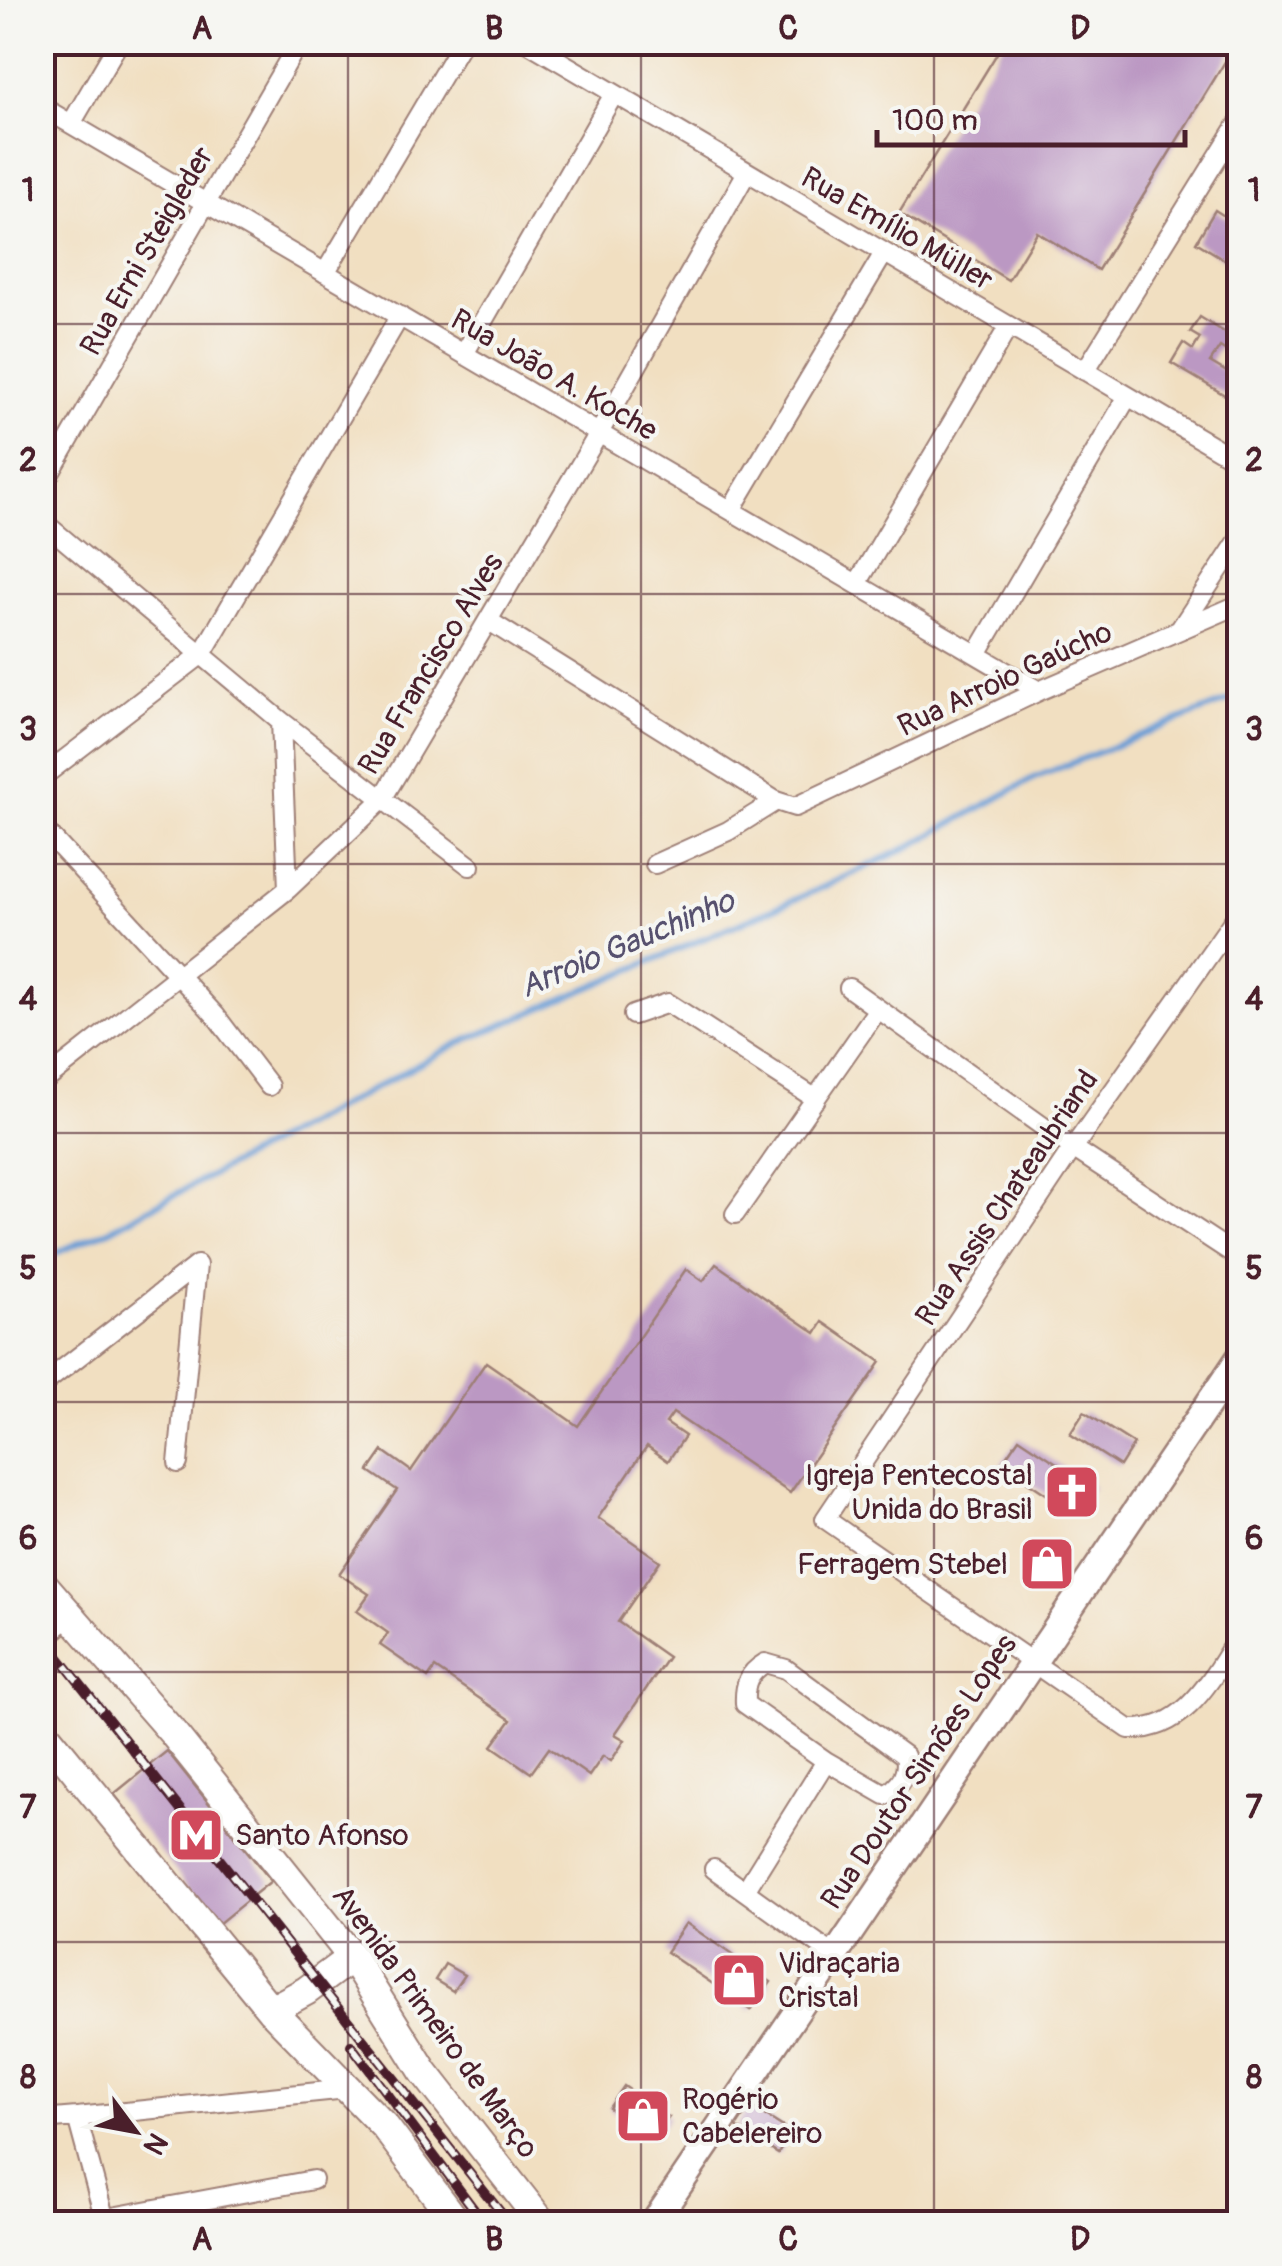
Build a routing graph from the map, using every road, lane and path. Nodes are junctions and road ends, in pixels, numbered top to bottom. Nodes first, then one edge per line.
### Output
1 (119, 42) edge
2 (299, 42) edge
3 (462, 42) edge
4 (527, 42) edge
5 (614, 94) junction
6 (42, 106) edge
7 (1240, 121) edge
8 (72, 124) junction
9 (747, 172) junction
10 (206, 203) junction
11 (884, 253) junction
12 (326, 272) junction
13 (400, 316) junction
14 (1009, 326) junction
15 (464, 354) junction
16 (1085, 371) junction
17 (1128, 396) junction
18 (600, 433) junction
19 (1240, 462) edge
20 (42, 487) edge
21 (731, 510) junction
22 (42, 520) edge
23 (1240, 538) edge
24 (857, 584) junction
25 (1240, 604) edge
26 (489, 621) junction
27 (1179, 630) junction
28 (202, 654) junction
29 (976, 654) junction
30 (1038, 691) junction
31 (281, 721) junction
32 (42, 777) edge
33 (382, 802) junction
34 (785, 804) junction
35 (42, 827) edge
36 (655, 864) dead end
37 (470, 866) dead end
38 (288, 889) junction
39 (1240, 911) edge
40 (181, 976) junction
41 (849, 988) dead end
42 (878, 1009) junction
43 (634, 1015) dead end
44 (42, 1084) edge
45 (269, 1086) dead end
46 (816, 1099) junction
47 (1073, 1148) junction
48 (735, 1214) dead end
49 (1240, 1258) edge
50 (1240, 1357) edge
51 (42, 1386) edge
52 (178, 1463) dead end
53 (42, 1583) edge
54 (71, 1614) junction
55 (1240, 1634) edge
56 (42, 1638) edge
57 (1032, 1662) junction
58 (42, 1730) edge
59 (826, 1761) junction
60 (714, 1869) dead end
61 (745, 1891) junction
62 (835, 1956) junction
63 (352, 1957) junction
64 (271, 2010) junction
65 (348, 2089) junction
66 (77, 2117) junction
67 (42, 2120) edge
68 (313, 2180) dead end
69 (105, 2221) edge
70 (454, 2221) edge
71 (74, 2224) edge
72 (543, 2224) edge
73 (653, 2224) edge

1 - 8 street
2 - 10 street, Rua Erni Steigleder
3 - 12 street
4 - 5 street, Rua Emílio Müller
5 - 9 street, Rua Emílio Müller
5 - 15 street
6 - 8 street, Rua João A. Koche
7 - 16 street
8 - 10 street, Rua João A. Koche
9 - 11 street, Rua Emílio Müller
9 - 18 street, Rua Francisco Alves
10 - 12 street, Rua João A. Koche
10 - 20 street, Rua Erni Steigleder
11 - 14 street, Rua Emílio Müller
11 - 21 street
12 - 13 street, Rua João A. Koche
13 - 15 street, Rua João A. Koche
13 - 28 street
14 - 16 street, Rua Emílio Müller
14 - 24 street
15 - 18 street, Rua João A. Koche
16 - 17 street, Rua Emílio Müller
17 - 19 street, Rua Emílio Müller
17 - 29 street
18 - 21 street, Rua João A. Koche
18 - 26 street, Rua Francisco Alves
21 - 24 street, Rua João A. Koche
22 - 28 street
23 - 27 street
24 - 29 street, Rua João A. Koche
25 - 27 street, Rua Arroio Gaúcho
26 - 33 street, Rua Francisco Alves
26 - 34 street
27 - 30 street, Rua Arroio Gaúcho
28 - 31 street
28 - 32 street
29 - 30 street, Rua João A. Koche
30 - 34 street, Rua Arroio Gaúcho
31 - 33 street
31 - 38 street
33 - 37 street
33 - 38 street, Rua Francisco Alves
34 - 36 street, Rua Arroio Gaúcho
35 - 40 street
38 - 40 street, Rua Francisco Alves
39 - 47 street, Rua Assis Chateaubriand
40 - 44 street, Rua Francisco Alves
40 - 45 street
41 - 42 street
42 - 46 street
42 - 47 street
43 - 46 street
46 - 48 street
47 - 49 street
47 - 57 street, Rua Assis Chateaubriand
50 - 57 main road, Rua Doutor Simões Lopes
51 - 52 street
53 - 54 main road, Avenida Primeiro de Março
54 - 56 street
54 - 63 main road, Avenida Primeiro de Março
55 - 57 street
57 - 62 main road, Rua Doutor Simões Lopes
58 - 64 main road
59 - 59 street
59 - 61 street
60 - 61 street
61 - 62 street
62 - 73 main road, Rua Doutor Simões Lopes
63 - 64 main road
63 - 72 main road, Avenida Primeiro de Março
64 - 65 main road
65 - 66 street
65 - 70 main road
66 - 67 street
66 - 69 street
68 - 69 street
69 - 71 street

